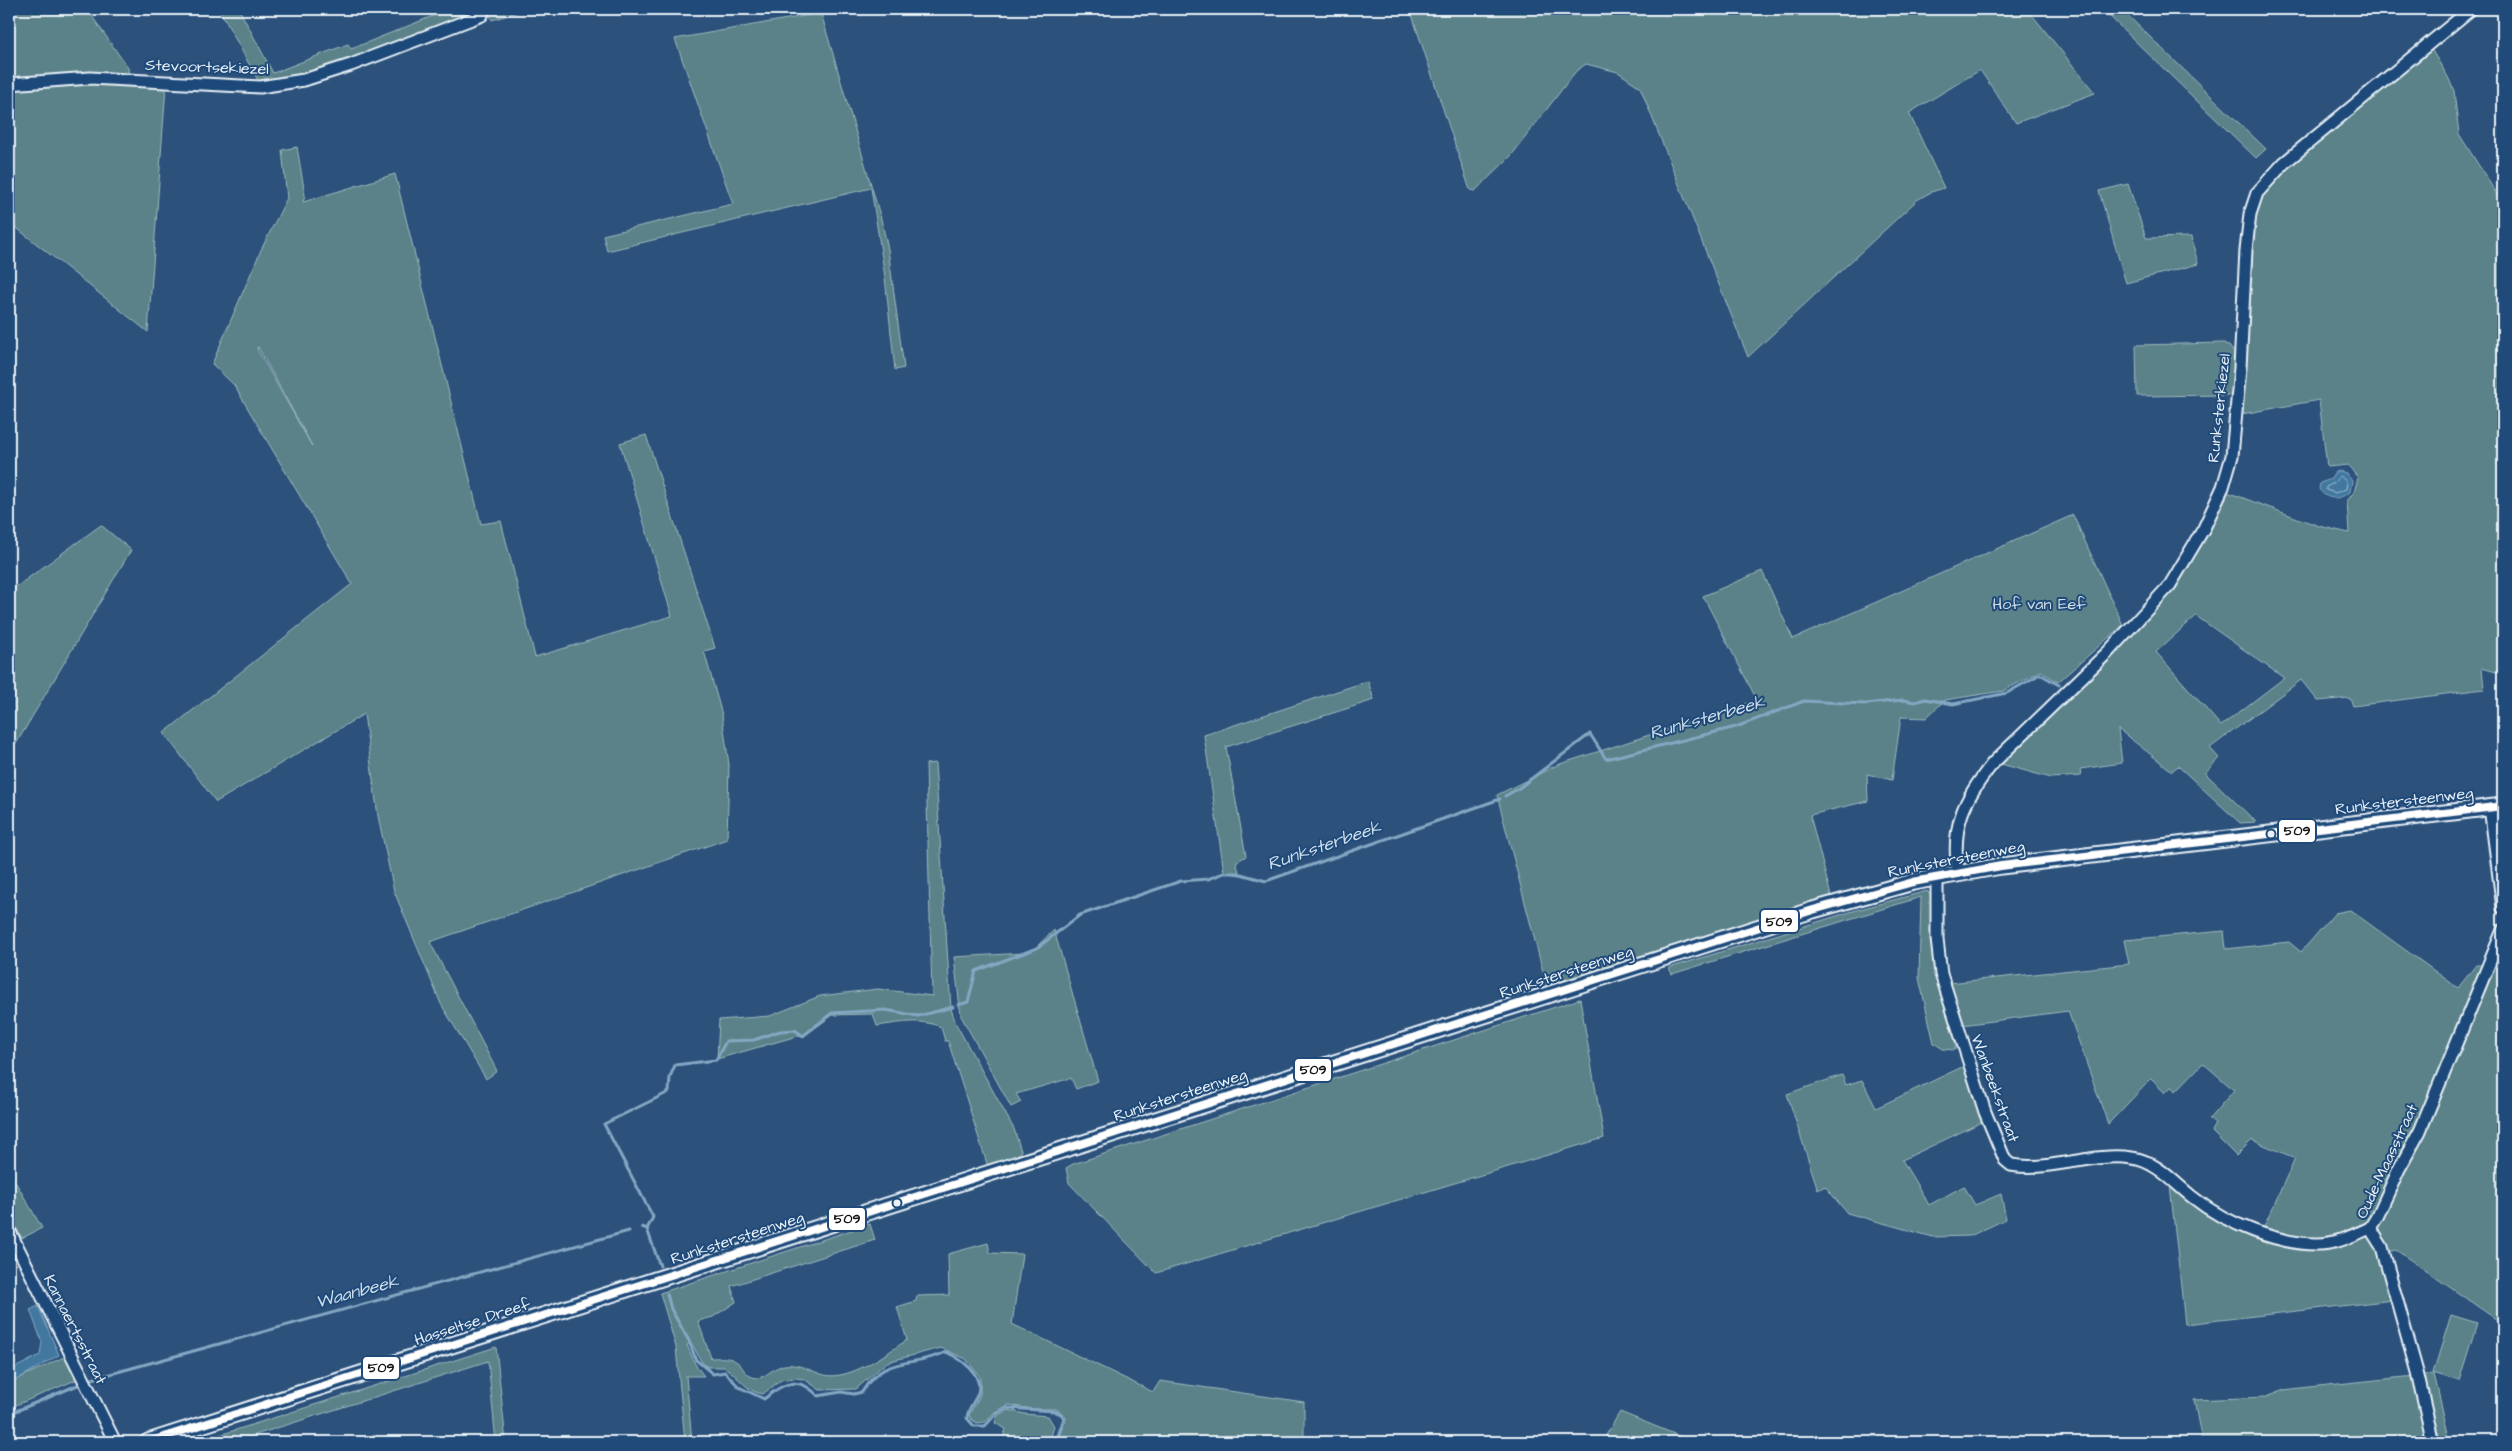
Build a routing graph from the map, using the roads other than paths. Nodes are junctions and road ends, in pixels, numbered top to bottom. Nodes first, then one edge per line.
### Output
1 (2471, 9) edge
2 (482, 15) dead end
3 (9, 84) edge
4 (2497, 806) edge
5 (1958, 872) junction
6 (1937, 876) junction
7 (2503, 908) edge
8 (2503, 930) edge
9 (2370, 1228) junction
10 (9, 1230) edge
11 (664, 1279) joint
12 (115, 1442) edge
13 (148, 1442) edge
14 (2433, 1442) edge

1 - 5 street, Runksterkiezel
2 - 3 street, Stevoortsekiezel
4 - 5 street, Runkstersteenweg
4 - 7 street
5 - 6 street, Runkstersteenweg
6 - 9 street, Wanbeekstraat
6 - 11 street, Runkstersteenweg
8 - 9 street, Oude-Maasstraat
9 - 14 street, Oude-Maasstraat
10 - 12 street, Kannaertsstraat
11 - 13 street, Hasseltse Dreef

